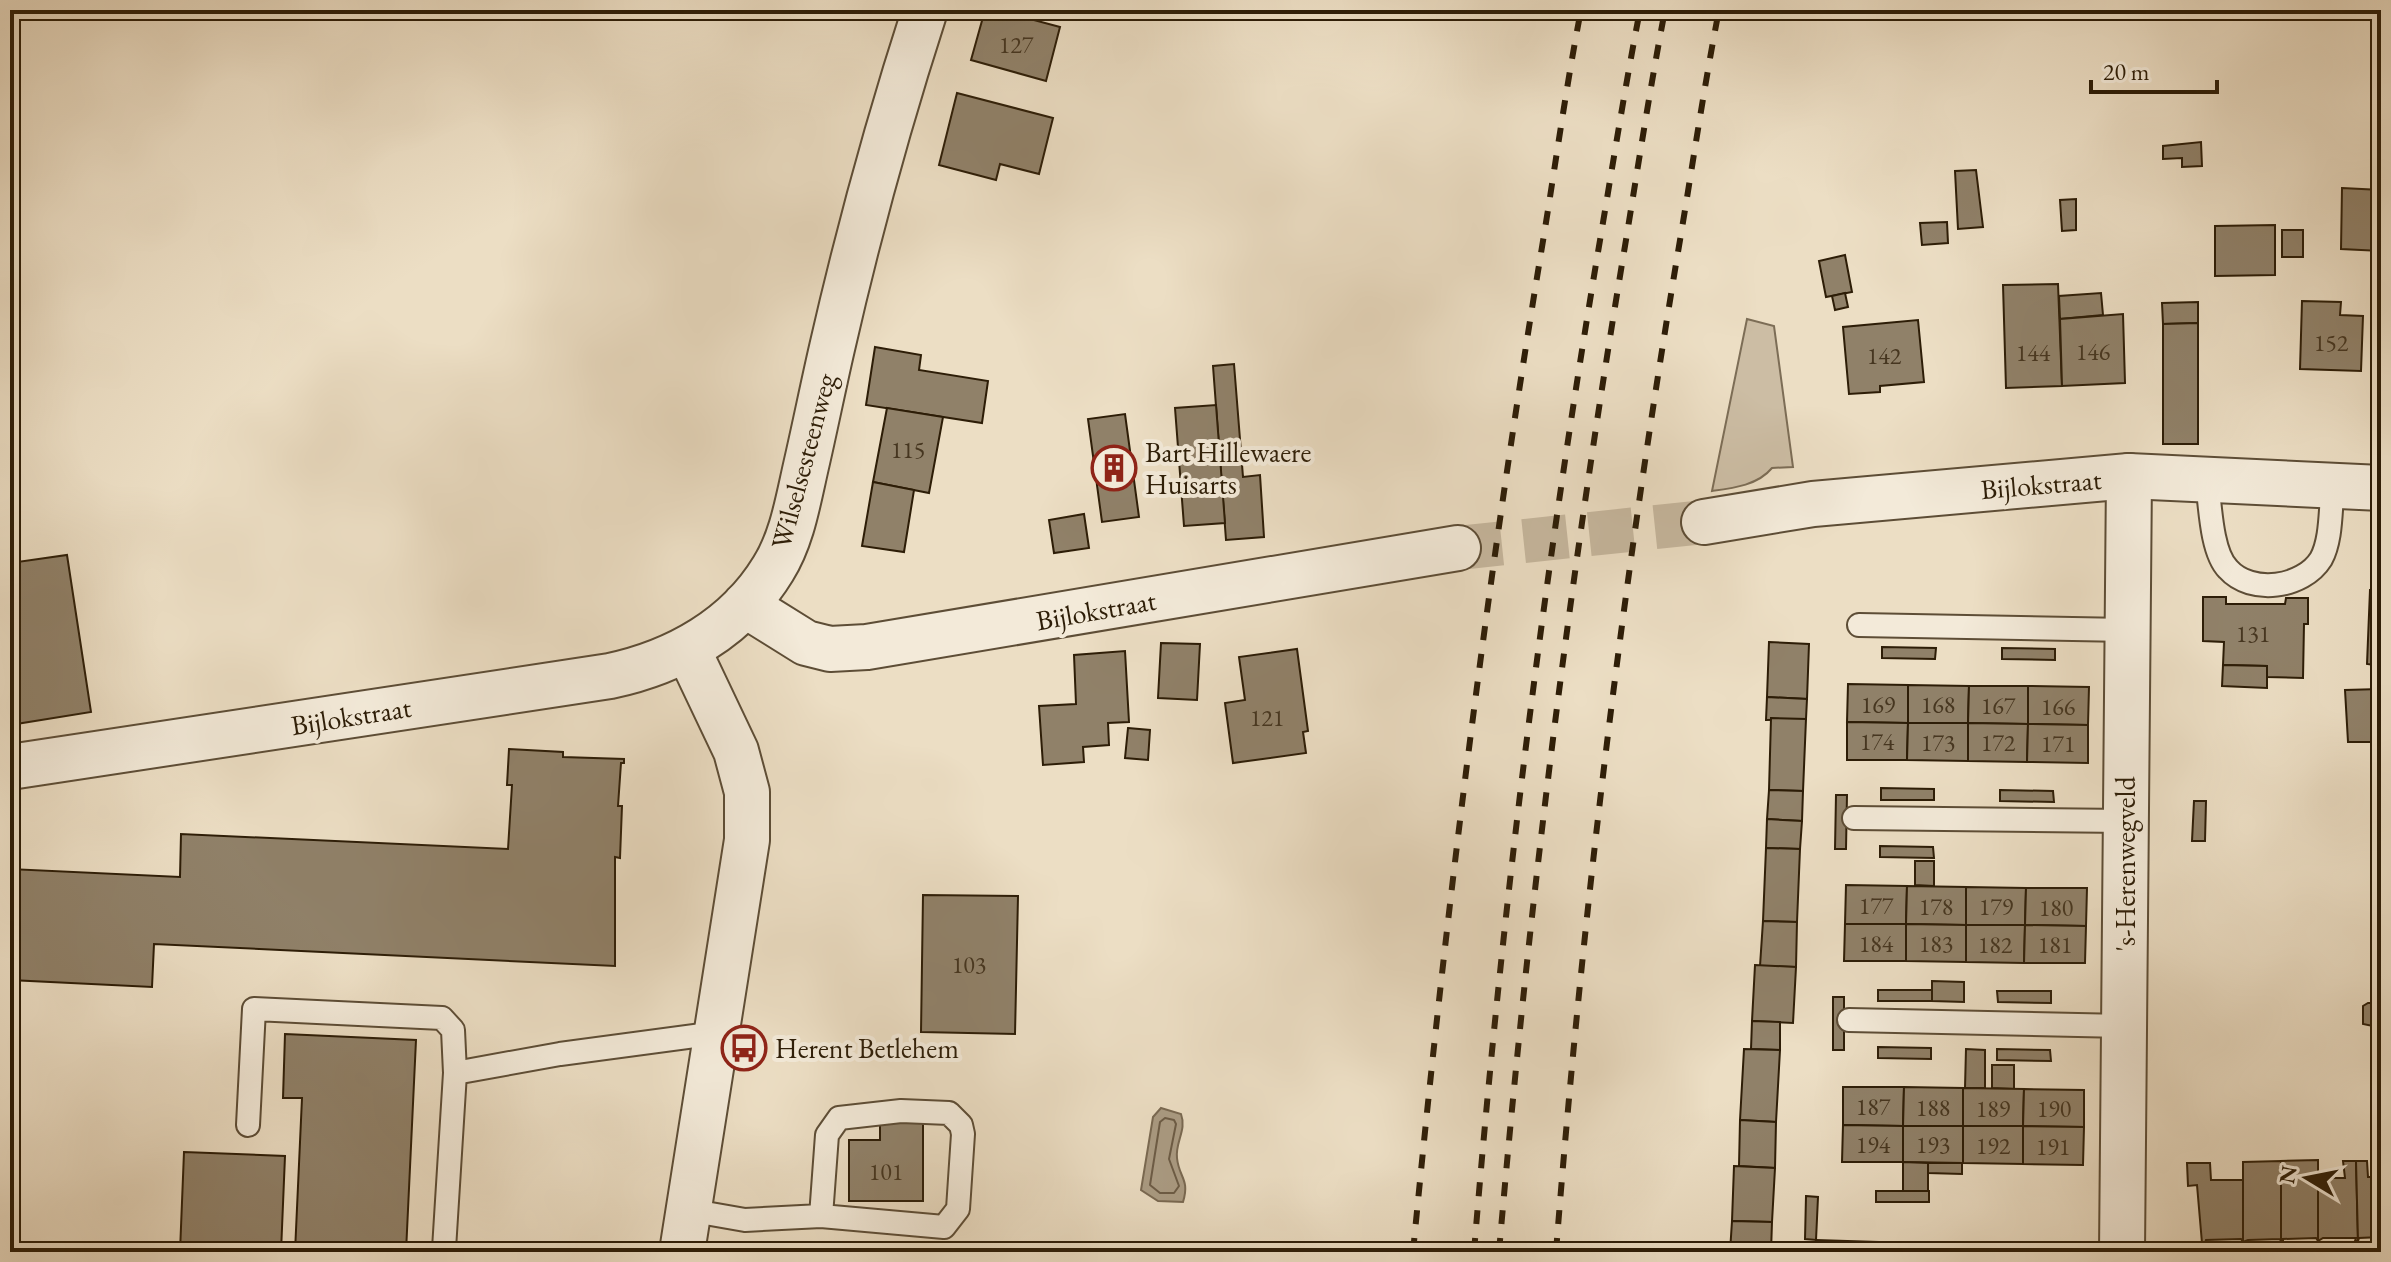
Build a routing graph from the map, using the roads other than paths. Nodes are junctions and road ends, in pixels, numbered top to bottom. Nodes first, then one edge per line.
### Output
1 (925, 10) edge
2 (2129, 476) junction
3 (2207, 480) junction
4 (2333, 486) junction
5 (2381, 488) edge
6 (1704, 522) tunnel mouth
7 (1458, 548) tunnel mouth
8 (745, 605) junction
9 (1859, 625) dead end
10 (2127, 630) junction
11 (688, 650) junction
12 (10, 767) edge
13 (1854, 818) dead end
14 (2126, 821) junction
15 (1849, 1020) dead end
16 (2124, 1026) junction
17 (717, 1033) junction
18 (455, 1073) junction
19 (248, 1125) dead end
20 (688, 1210) junction
21 (821, 1216) junction
22 (446, 1252) edge
23 (682, 1252) edge
24 (2122, 1252) edge

1 - 8 street, Wilselsesteenweg
2 - 3 street, Bijlokstraat
2 - 6 street, Bijlokstraat
2 - 10 street, 's-Herenwegveld
3 - 4 street, Bijlokstraat
3 - 4 lane
4 - 5 street, Bijlokstraat
7 - 8 street, Bijlokstraat
8 - 11 street, Wilselsesteenweg
9 - 10 lane
10 - 14 street, 's-Herenwegveld
11 - 12 street, Bijlokstraat
11 - 17 street
13 - 14 lane
14 - 16 street, 's-Herenwegveld
15 - 16 lane
16 - 24 street, 's-Herenwegveld
17 - 18 lane
17 - 20 street
18 - 19 lane
18 - 22 lane
20 - 21 lane
20 - 23 street
21 - 21 lane

